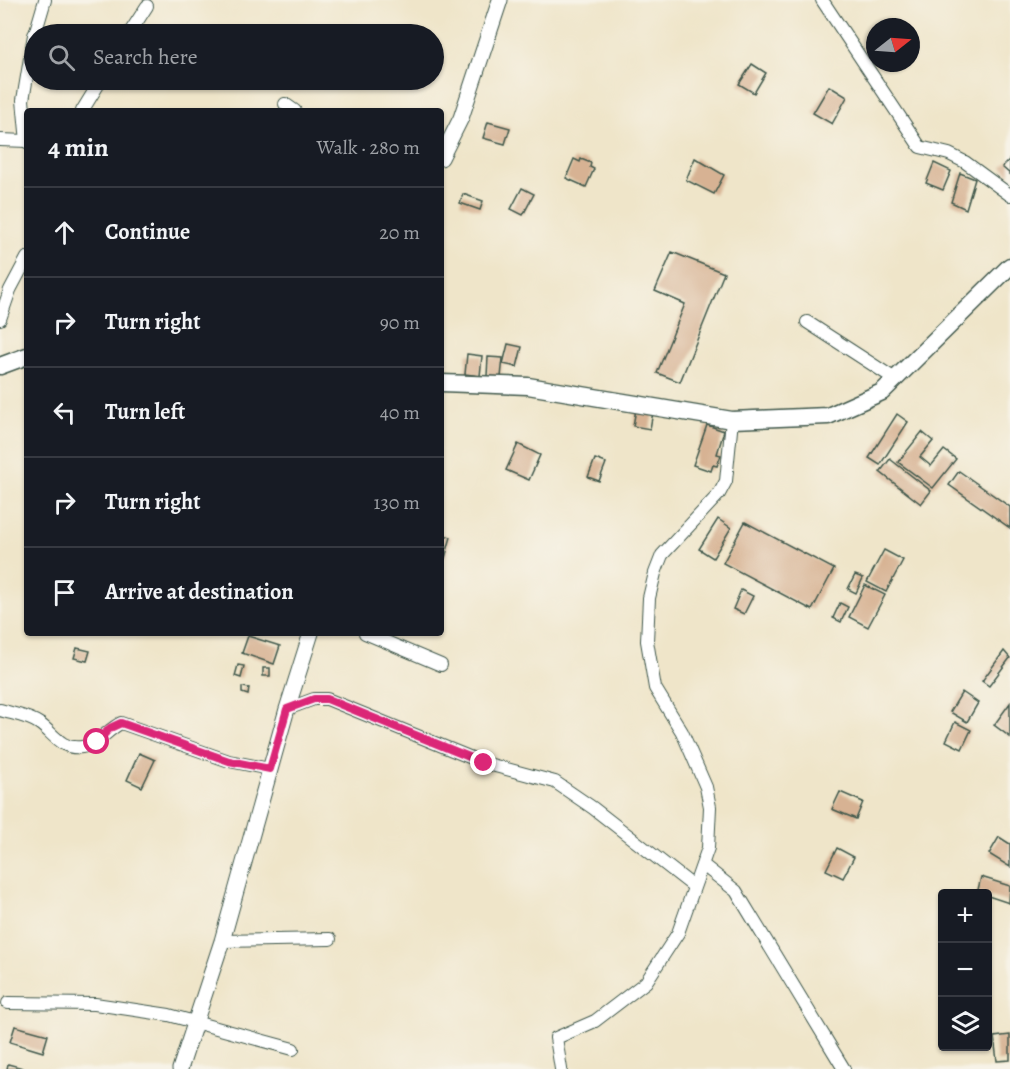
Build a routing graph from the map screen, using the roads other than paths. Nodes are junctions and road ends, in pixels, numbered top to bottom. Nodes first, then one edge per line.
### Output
1 (45, 0) edge
2 (500, 0) edge
3 (822, 0) edge
4 (147, 6) dead end
5 (38, 24) edge
6 (135, 24) edge
7 (25, 90) edge
8 (95, 90) edge
9 (84, 108) edge
10 (24, 110) edge
11 (0, 140) edge
12 (24, 142) edge
13 (444, 152) edge
14 (1010, 195) edge
15 (24, 264) edge
16 (1010, 266) edge
17 (0, 318) edge
18 (807, 322) dead end
19 (24, 357) edge
20 (0, 366) edge
21 (895, 379) junction
22 (444, 383) edge
23 (732, 420) junction
24 (310, 636) edge
25 (372, 636) edge
26 (441, 665) dead end
27 (287, 709) junction
28 (0, 710) edge
29 (270, 769) junction
30 (703, 865) junction
31 (693, 886) junction
32 (330, 939) dead end
33 (222, 941) junction
34 (8, 1003) dead end
35 (195, 1021) junction
36 (293, 1049) dead end
37 (180, 1069) edge
38 (561, 1069) edge
39 (844, 1069) edge

1 - 5 street
2 - 13 street
3 - 14 street
4 - 6 street
7 - 10 street
8 - 9 street
11 - 12 street
15 - 17 street
16 - 21 main road
18 - 21 street
19 - 20 main road
21 - 23 main road
22 - 23 main road
23 - 30 street
24 - 27 street
25 - 26 street
27 - 29 street
27 - 31 street
28 - 29 street
29 - 33 street
30 - 31 street
30 - 39 street
31 - 38 street
32 - 33 street
33 - 35 street
34 - 35 street
35 - 36 street
35 - 37 street

